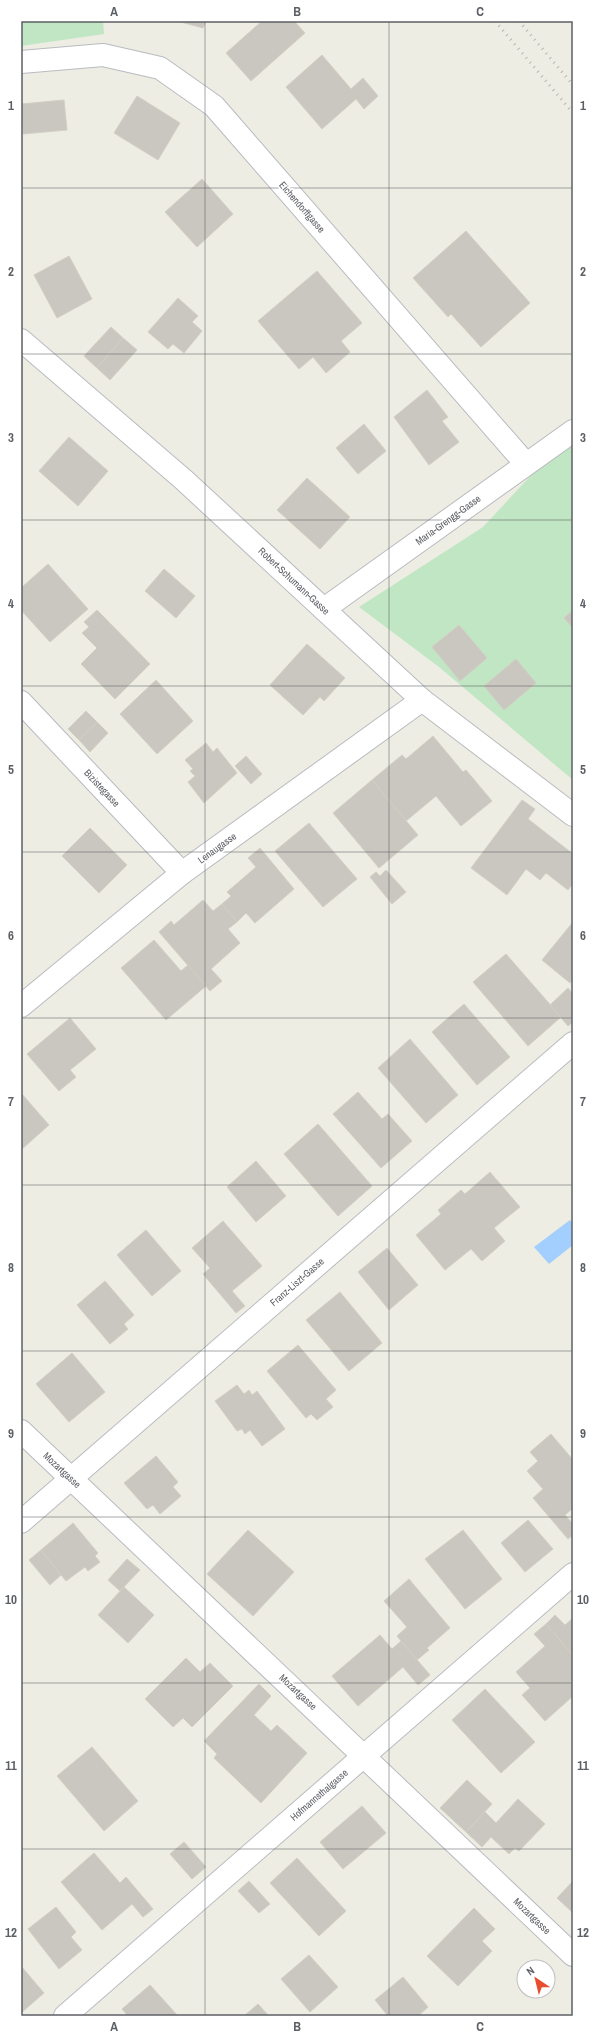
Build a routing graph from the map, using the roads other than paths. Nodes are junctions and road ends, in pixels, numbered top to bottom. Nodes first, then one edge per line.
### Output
1 (21, 62) edge
2 (21, 340) edge
3 (573, 432) edge
4 (526, 464) junction
5 (324, 609) junction
6 (422, 700) junction
7 (21, 702) edge
8 (573, 815) edge
9 (182, 873) junction
10 (21, 1006) edge
11 (573, 1042) edge
12 (21, 1431) edge
13 (72, 1479) junction
14 (21, 1522) edge
15 (573, 1574) edge
16 (364, 1755) junction
17 (573, 1955) edge
18 (65, 2016) edge

1 - 4 street, Eichendorffgasse
2 - 5 street, Robert-Schumann-Gasse
3 - 4 street, Maria-Grengg-Gasse
4 - 5 street, Maria-Grengg-Gasse
5 - 6 street, Robert-Schumann-Gasse
6 - 8 street, Robert-Schumann-Gasse
6 - 9 street, Lenaugasse
7 - 9 street, Bizistegasse
9 - 10 street, Lenaugasse
11 - 13 street, Franz-Liszt-Gasse
12 - 13 street, Mozartgasse
13 - 14 street, Franz-Liszt-Gasse
13 - 16 street, Mozartgasse
15 - 16 street, Hofmannsthalgasse
16 - 17 street, Mozartgasse
16 - 18 street, Hofmannsthalgasse

